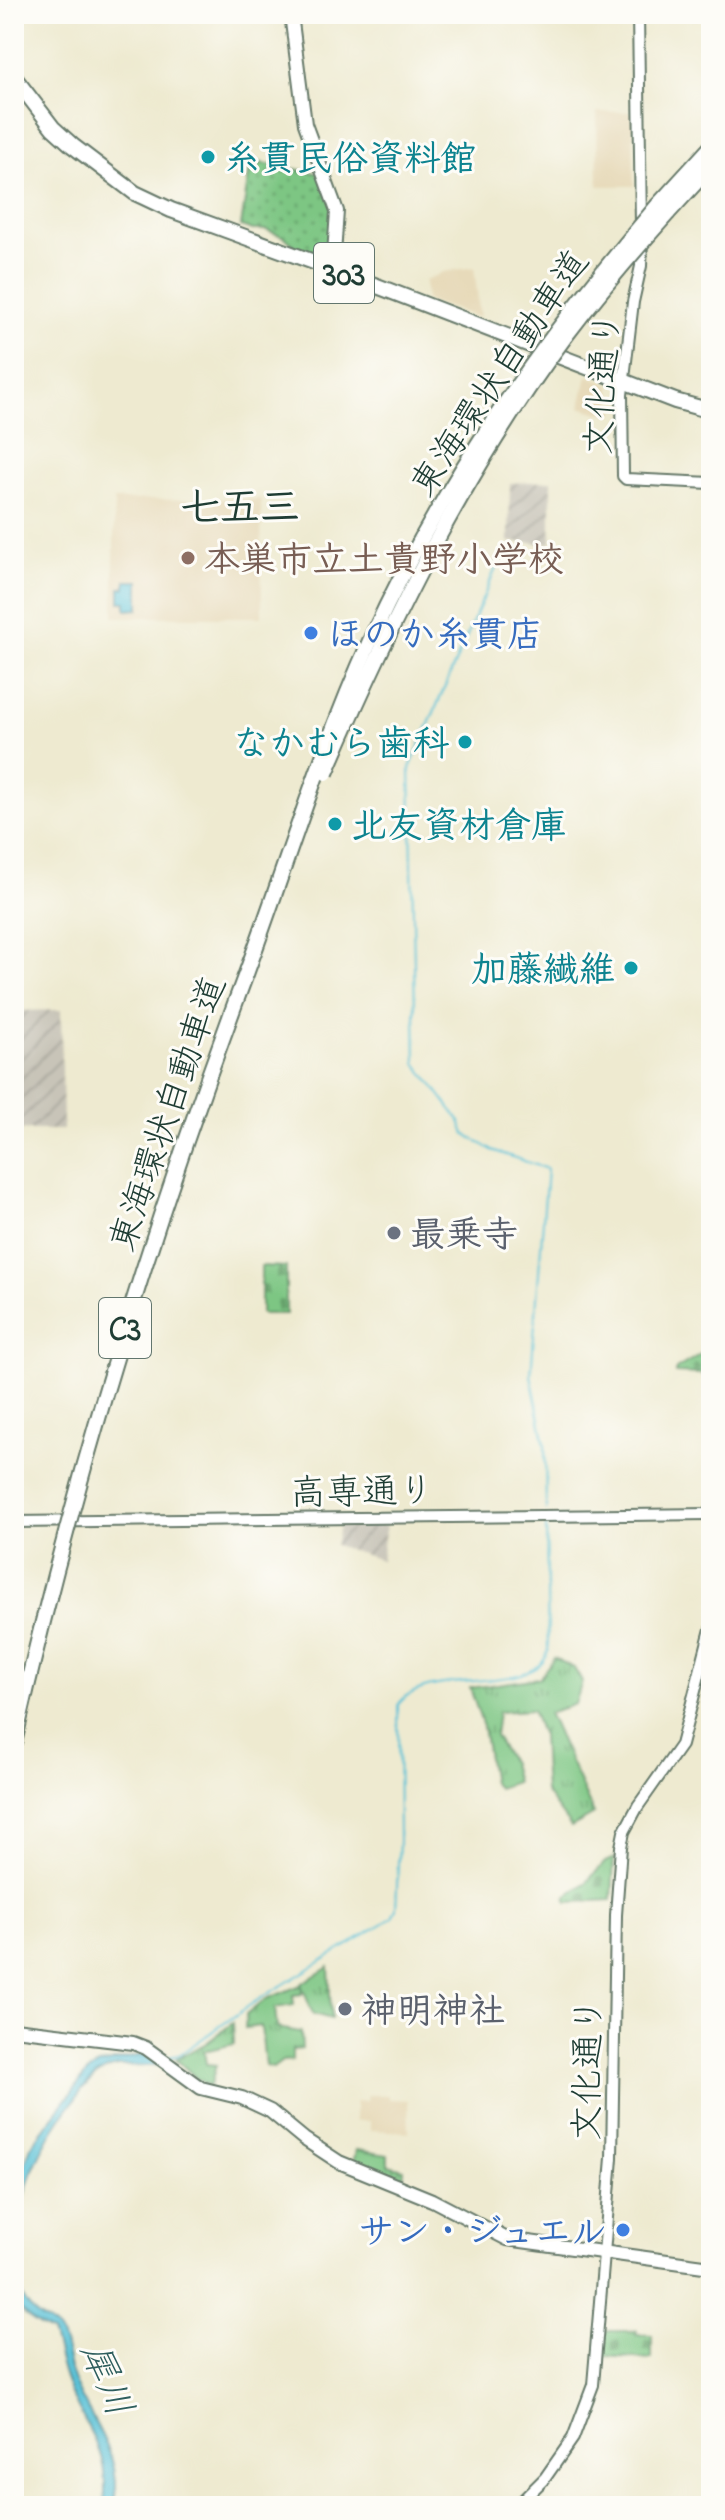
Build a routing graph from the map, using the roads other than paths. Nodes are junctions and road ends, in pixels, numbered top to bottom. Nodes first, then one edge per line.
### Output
1 (291, 14) edge
2 (638, 14) edge
3 (14, 77) edge
4 (711, 147) edge
5 (711, 166) edge
6 (711, 173) edge
7 (686, 193) junction
8 (663, 209) junction
9 (333, 269) junction
10 (624, 381) junction
11 (711, 411) edge
12 (711, 483) edge
13 (711, 1514) edge
14 (14, 1522) edge
15 (711, 1629) edge
16 (14, 1743) edge
17 (14, 2029) edge
18 (604, 2252) junction
19 (711, 2267) edge
20 (517, 2506) edge

1 - 9 main road
2 - 10 street, 文化通り
3 - 9 highway, 303
4 - 8 highway, 東海環状自動車道 / C3
5 - 7 highway, 東海環状自動車道 / C3
6 - 7 highway
7 - 8 highway, 東海環状自動車道 / C3
8 - 16 highway, 東海環状自動車道 / C3, bridge
9 - 10 highway, 303
10 - 11 highway, 303
10 - 12 street, 文化通り
13 - 14 street, 高専通り
15 - 18 street, 文化通り
17 - 18 main road
18 - 19 main road
18 - 20 street, 文化通り

